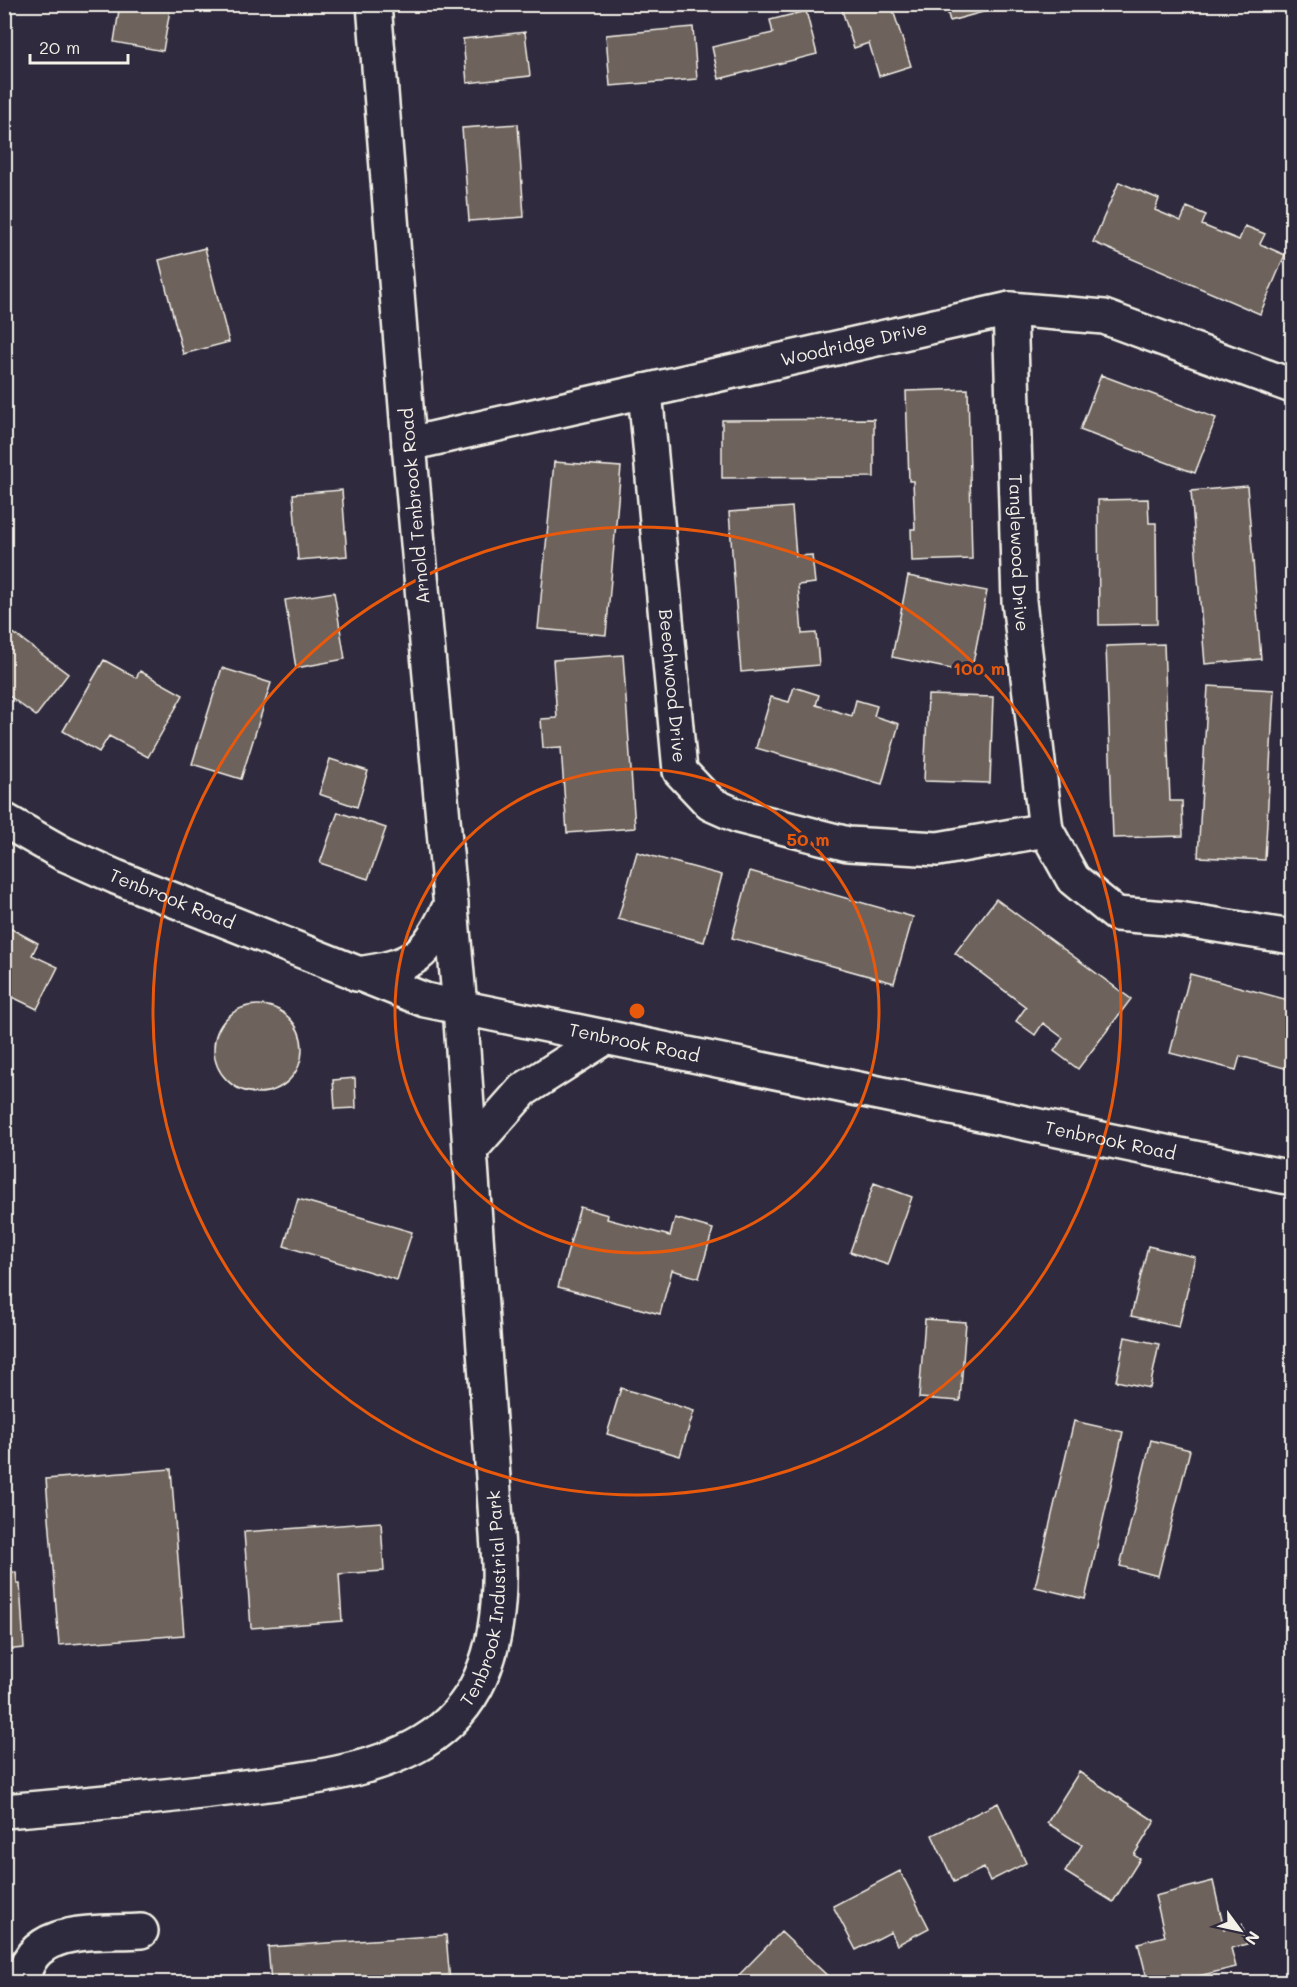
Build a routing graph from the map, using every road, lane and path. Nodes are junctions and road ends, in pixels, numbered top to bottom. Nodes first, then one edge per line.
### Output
1 (374, 4) edge
2 (1010, 309) junction
3 (645, 391) junction
4 (1292, 393) edge
5 (409, 444) junction
6 (4, 819) edge
7 (1046, 830) junction
8 (451, 904) junction
9 (1293, 937) edge
10 (355, 974) junction
11 (460, 1007) junction
12 (606, 1036) junction
13 (470, 1150) junction
14 (1293, 1178) edge
15 (4, 1811) edge
16 (141, 1931) dead end
17 (23, 1983) edge

1 - 5 street, Arnold Tenbrook Road
2 - 3 street, Woodridge Drive
2 - 4 street, Woodridge Drive
2 - 7 street, Tanglewood Drive
3 - 5 street, Woodridge Drive
3 - 7 street, Beechwood Drive
5 - 8 street, Arnold Tenbrook Road
6 - 10 street, Tenbrook Road
7 - 9 street, Tanglewood Drive
8 - 10 street
8 - 11 street, Arnold Tenbrook Road
10 - 11 street, Tenbrook Road
11 - 12 street, Tenbrook Road
11 - 13 street, Tenbrook Industrial Park
12 - 13 street
12 - 14 street, Tenbrook Road
13 - 15 street, Tenbrook Industrial Park
16 - 17 street

